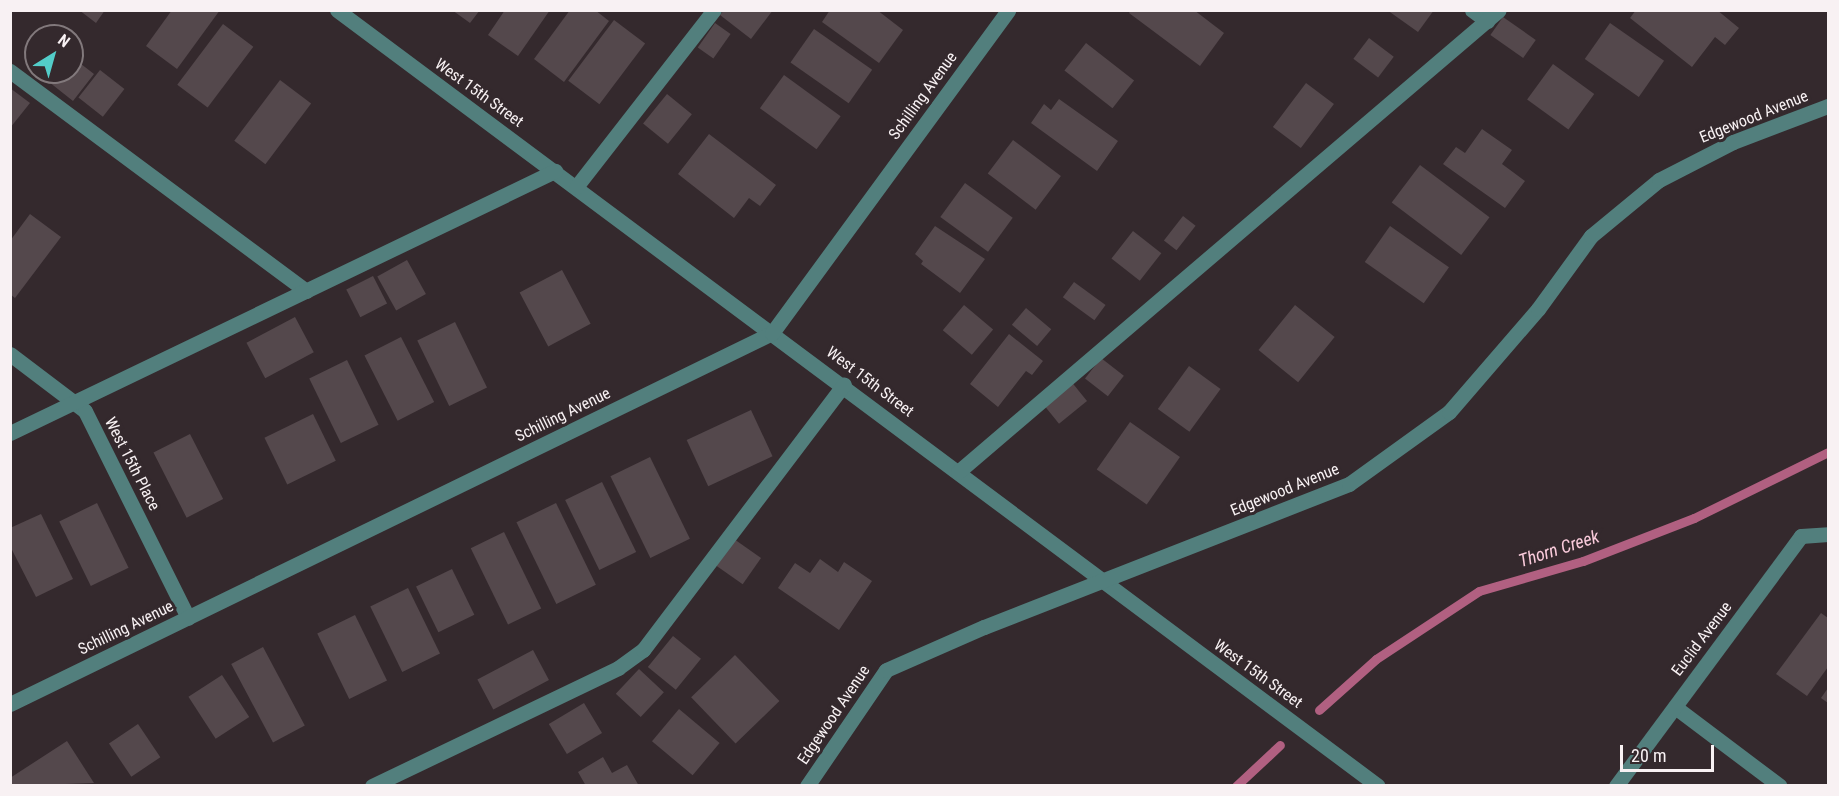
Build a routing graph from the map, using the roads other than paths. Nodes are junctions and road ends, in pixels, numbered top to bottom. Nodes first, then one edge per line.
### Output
1 (337, 10) edge
2 (714, 10) edge
3 (1008, 10) edge
4 (1472, 10) edge
5 (1499, 10) edge
6 (1487, 21) junction
7 (10, 71) edge
8 (1828, 106) edge
9 (555, 171) junction
10 (576, 187) junction
11 (306, 291) junction
12 (772, 333) junction
13 (10, 354) edge
14 (844, 384) junction
15 (74, 402) junction
16 (10, 433) edge
17 (958, 472) junction
18 (1828, 534) edge
19 (1102, 580) junction
20 (188, 618) junction
21 (10, 704) edge
22 (1675, 707) junction
23 (372, 786) edge
24 (807, 786) edge
25 (1378, 786) edge
26 (1616, 786) edge
27 (1780, 786) edge

1 - 9 street, West 15th Street
2 - 10 street
3 - 12 street, Schilling Avenue
4 - 6 street
5 - 6 street
6 - 17 street
7 - 11 street
8 - 19 street, Edgewood Avenue
9 - 10 street, West 15th Street
9 - 11 street
10 - 12 street, West 15th Street
11 - 15 street
12 - 14 street, West 15th Street
12 - 20 street, Schilling Avenue
13 - 15 street, West 15th Place
14 - 17 street, West 15th Street
14 - 23 street
15 - 16 street
15 - 20 street, West 15th Place
17 - 19 street, West 15th Street
18 - 22 street, Euclid Avenue
19 - 24 street, Edgewood Avenue
19 - 25 street, West 15th Street
20 - 21 street, Schilling Avenue
22 - 26 street, Euclid Avenue
22 - 27 street

